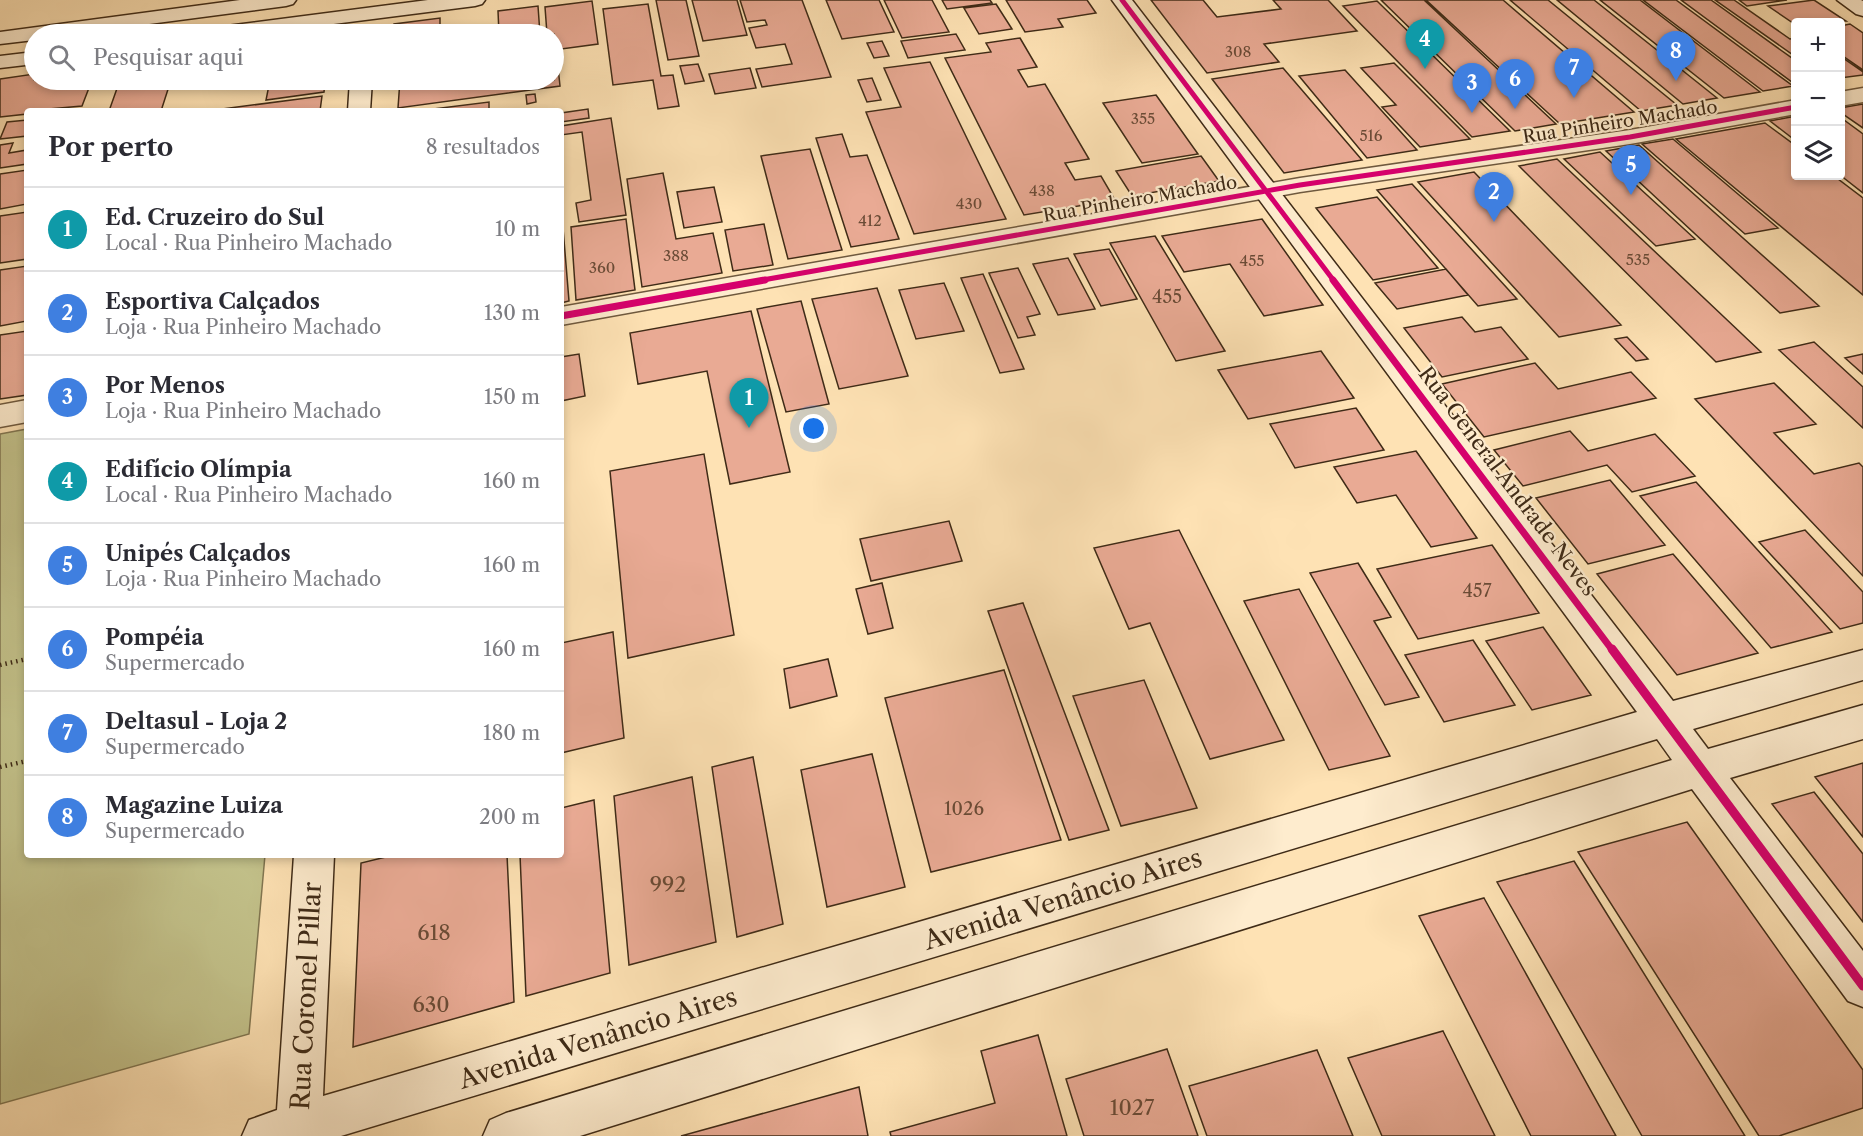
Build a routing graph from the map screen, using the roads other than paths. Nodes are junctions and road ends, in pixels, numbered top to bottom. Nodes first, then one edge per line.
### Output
1 (286, 0) edge
2 (475, 0) edge
3 (1122, 0) edge
4 (1847, 0) edge
5 (1863, 10) edge
6 (366, 16) edge
7 (105, 24) edge
8 (297, 24) edge
9 (24, 35) edge
10 (0, 38) edge
11 (24, 59) edge
12 (0, 63) edge
13 (360, 90) edge
14 (1863, 95) edge
15 (1845, 98) edge
16 (359, 108) edge
17 (1791, 108) edge
18 (1268, 191) junction
19 (564, 315) edge
20 (24, 412) edge
21 (0, 416) edge
22 (1863, 665) edge
23 (1665, 720) junction
24 (1863, 722) edge
25 (1700, 769) junction
26 (314, 858) edge
27 (1863, 986) edge
28 (287, 1133) edge
29 (506, 1136) edge

1 - 7 street
2 - 6 street
3 - 18 street, Rua General Andrade Neves
4 - 5 street
6 - 8 street
9 - 10 street
11 - 12 street
13 - 16 street
14 - 15 street
17 - 18 street, Rua Pinheiro Machado
18 - 19 street, Rua Pinheiro Machado
18 - 23 street, Rua General Andrade Neves
20 - 21 street
22 - 23 street, Avenida Venâncio Aires
23 - 25 street, Rua General Andrade Neves
23 - 28 street, Avenida Venâncio Aires
24 - 25 street
25 - 27 street, Rua General Andrade Neves
25 - 29 street
26 - 28 street, Rua Coronel Pillar

